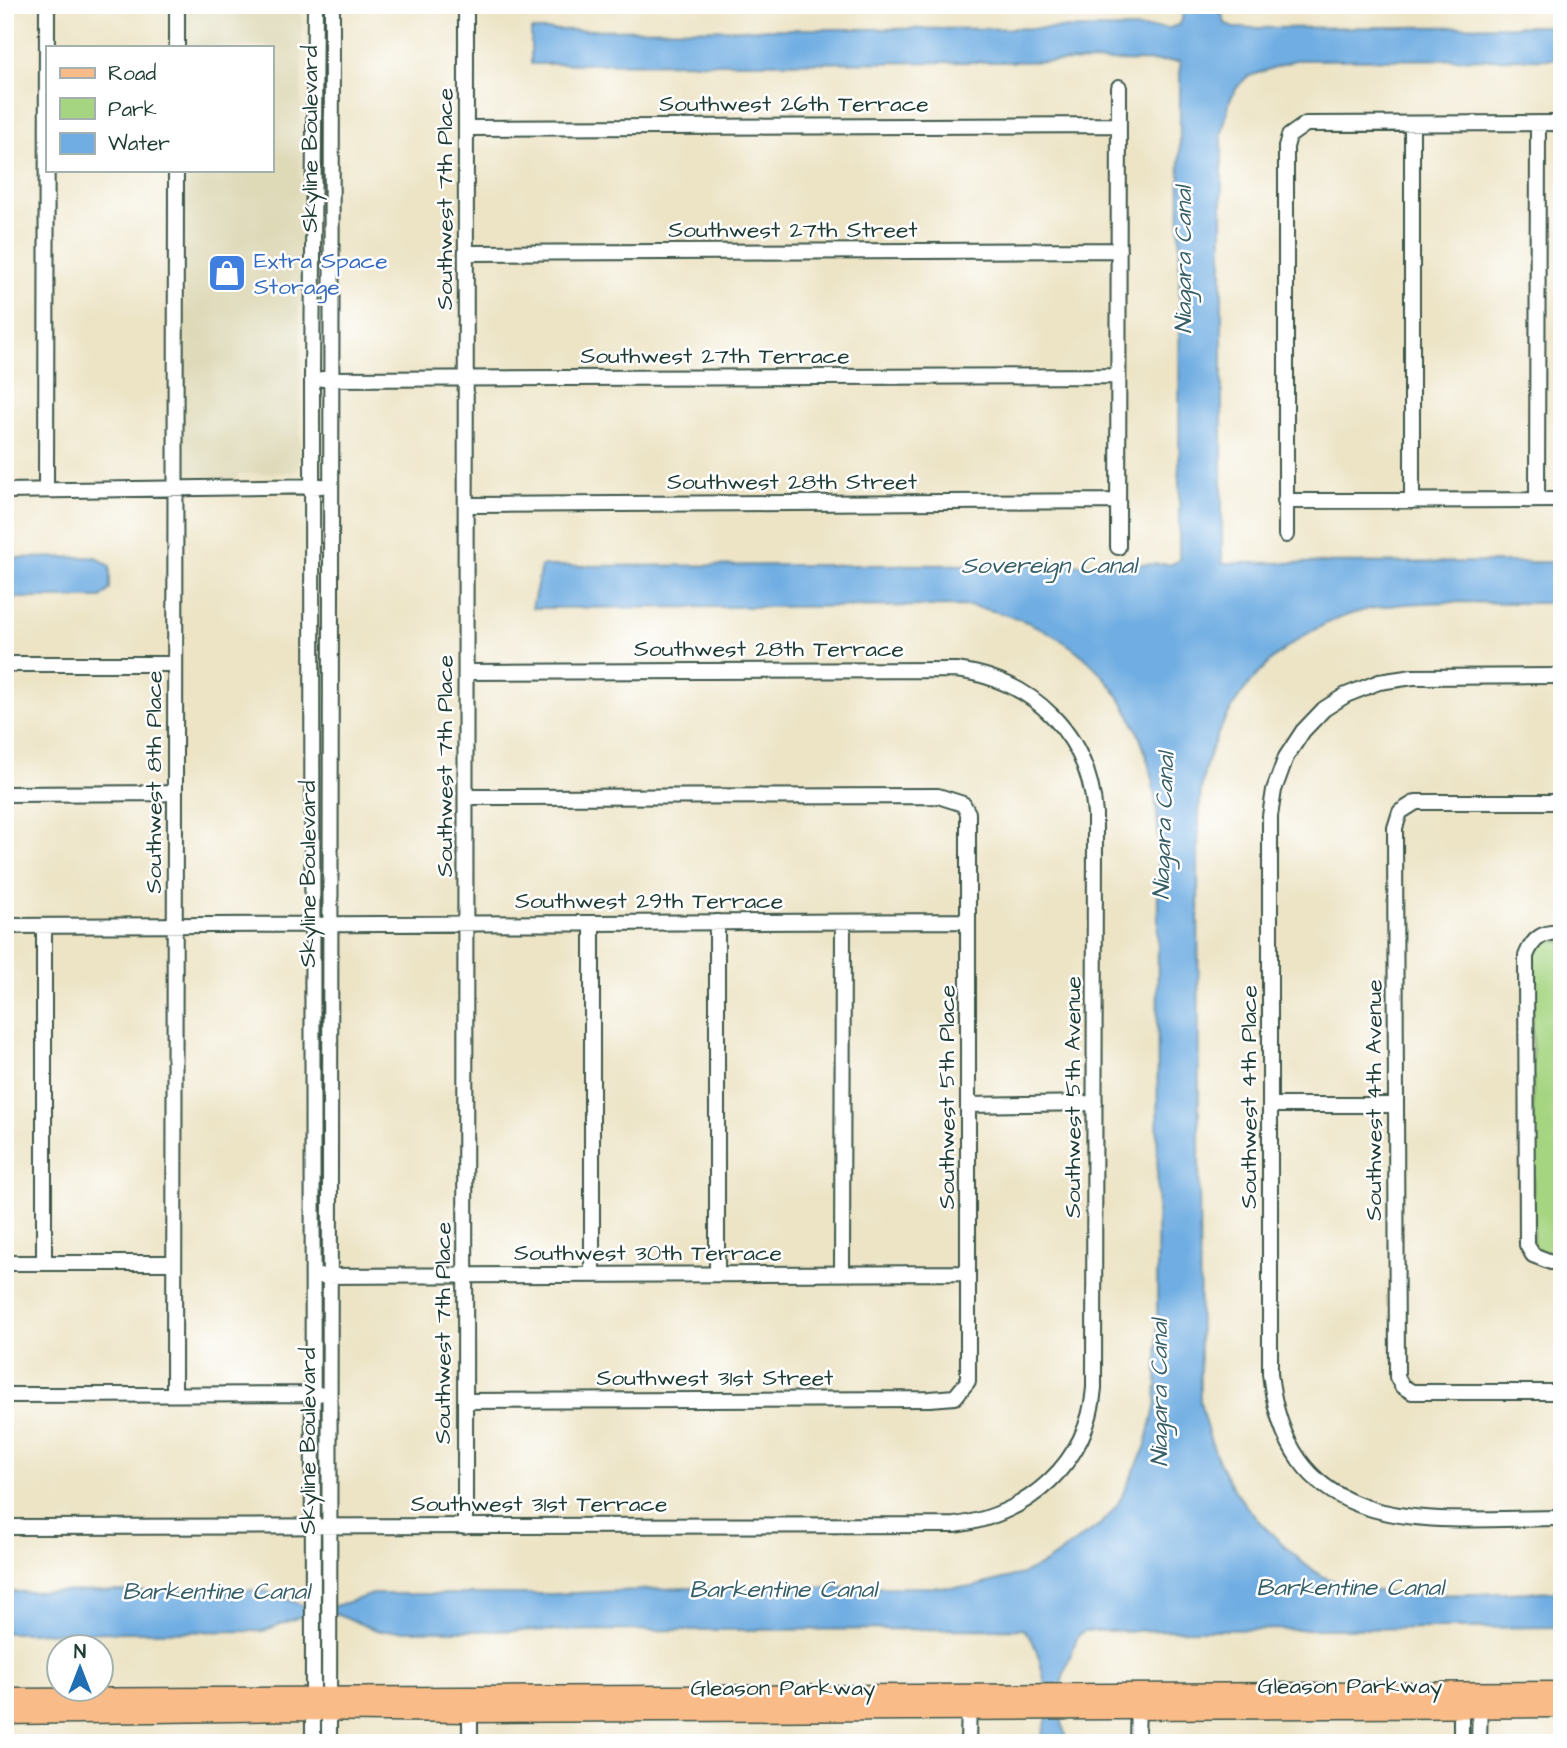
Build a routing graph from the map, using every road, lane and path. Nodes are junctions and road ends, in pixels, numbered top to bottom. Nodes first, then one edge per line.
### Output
1 (47, 5) edge
2 (177, 5) edge
3 (315, 5) edge
4 (332, 5) edge
5 (466, 5) edge
6 (47, 46) edge
7 (177, 46) edge
8 (1119, 87) dead end
9 (1538, 123) junction
10 (1562, 123) edge
11 (1412, 124) junction
12 (1119, 125) junction
13 (468, 128) junction
14 (47, 172) edge
15 (176, 172) edge
16 (1119, 250) junction
17 (467, 253) junction
18 (1118, 376) junction
19 (312, 379) junction
20 (331, 379) junction
21 (467, 379) junction
22 (313, 486) junction
23 (330, 486) junction
24 (174, 489) junction
25 (46, 490) junction
26 (5, 491) edge
27 (1412, 500) junction
28 (1537, 500) junction
29 (1562, 500) edge
30 (1286, 501) junction
31 (1118, 502) junction
32 (466, 505) junction
33 (1286, 535) dead end
34 (1118, 547) dead end
35 (5, 664) edge
36 (176, 664) junction
37 (467, 672) junction
38 (1562, 676) edge
39 (1058, 720) joint
40 (175, 793) junction
41 (5, 794) edge
42 (467, 797) junction
43 (1562, 802) edge
44 (968, 921) junction
45 (717, 922) junction
46 (843, 922) junction
47 (466, 923) junction
48 (592, 923) junction
49 (313, 924) junction
50 (330, 924) junction
51 (174, 925) junction
52 (5, 926) edge
53 (44, 926) junction
54 (1562, 932) edge
55 (1095, 1103) junction
56 (968, 1105) junction
57 (1270, 1105) junction
58 (1395, 1105) junction
59 (1562, 1262) edge
60 (5, 1263) edge
61 (44, 1263) junction
62 (174, 1263) junction
63 (842, 1273) junction
64 (968, 1273) junction
65 (717, 1274) junction
66 (465, 1275) junction
67 (592, 1275) junction
68 (312, 1276) junction
69 (329, 1276) junction
70 (964, 1390) joint
71 (1562, 1392) edge
72 (174, 1394) junction
73 (312, 1394) junction
74 (329, 1394) junction
75 (5, 1395) edge
76 (465, 1401) junction
77 (1058, 1474) joint
78 (1562, 1518) edge
79 (313, 1526) junction
80 (329, 1526) junction
81 (5, 1527) edge
82 (465, 1527) junction
83 (1562, 1691) edge
84 (5, 1698) edge
85 (1461, 1700) junction
86 (1480, 1700) junction
87 (1138, 1701) junction
88 (969, 1702) junction
89 (322, 1704) junction
90 (470, 1705) junction
91 (1562, 1708) edge
92 (5, 1715) edge
93 (313, 1743) edge
94 (329, 1743) edge
95 (470, 1743) edge
96 (968, 1743) edge
97 (1137, 1743) edge
98 (1461, 1743) edge
99 (1479, 1743) edge

1 - 6 street
2 - 7 street
3 - 19 street, Skyline Boulevard
4 - 20 street, Skyline Boulevard
5 - 13 street, Southwest 7th Place
8 - 12 street
9 - 10 street
9 - 11 street
9 - 28 street
11 - 27 street
11 - 30 street
12 - 13 street, Southwest 26th Terrace
12 - 16 street
13 - 17 street, Southwest 7th Place
14 - 25 street
15 - 24 street, Southwest 8th Place
16 - 17 street, Southwest 27th Street
16 - 18 street
17 - 21 street, Southwest 7th Place
18 - 21 street, Southwest 27th Terrace
18 - 31 street
19 - 20 street, Southwest 27th Terrace
19 - 22 street, Skyline Boulevard
20 - 21 street, Southwest 27th Terrace
20 - 23 street, Skyline Boulevard
21 - 32 street, Southwest 7th Place
22 - 23 street
22 - 24 street
22 - 49 street, Skyline Boulevard
23 - 50 street, Skyline Boulevard
24 - 25 street
24 - 36 street, Southwest 8th Place
25 - 26 street
27 - 28 street
27 - 30 street
28 - 29 street
30 - 33 street
31 - 32 street, Southwest 28th Street
31 - 34 street
32 - 37 street, Southwest 7th Place
35 - 36 street
36 - 40 street, Southwest 8th Place
37 - 39 street, Southwest 28th Terrace
37 - 42 street, Southwest 7th Place
38 - 57 street, Southwest 4th Place
39 - 55 street, Southwest 5th Avenue
40 - 41 street
40 - 51 street, Southwest 8th Place
42 - 44 street, Southwest 5th Place
42 - 47 street, Southwest 7th Place
43 - 58 street, Southwest 4th Avenue
44 - 46 street, Southwest 29th Terrace
44 - 56 street, Southwest 5th Place
45 - 46 street, Southwest 29th Terrace
45 - 48 street, Southwest 29th Terrace
45 - 65 street
46 - 63 street
47 - 48 street, Southwest 29th Terrace
47 - 50 street, Southwest 29th Terrace
47 - 66 street, Southwest 7th Place
48 - 67 street
49 - 50 street, Southwest 29th Terrace
49 - 51 street
49 - 68 street, Skyline Boulevard
50 - 69 street, Skyline Boulevard
51 - 53 street
51 - 62 street, Southwest 8th Place
52 - 53 street
53 - 61 street
54 - 59 street
55 - 56 street
55 - 77 street, Southwest 5th Avenue
56 - 64 street, Southwest 5th Place
57 - 58 street
57 - 78 street, Southwest 4th Place
58 - 71 street, Southwest 4th Avenue
60 - 61 street
61 - 62 street
62 - 72 street, Southwest 8th Place
63 - 64 street, Southwest 30th Terrace
63 - 65 street, Southwest 30th Terrace
64 - 70 street, Southwest 5th Place
65 - 67 street, Southwest 30th Terrace
66 - 67 street, Southwest 30th Terrace
66 - 69 street, Southwest 30th Terrace
66 - 76 street, Southwest 7th Place
68 - 69 street, Southwest 30th Terrace
68 - 73 street, Skyline Boulevard
69 - 74 street, Skyline Boulevard
70 - 76 street, Southwest 31st Street
72 - 73 street
72 - 75 street
73 - 74 street
73 - 79 street, Skyline Boulevard
74 - 80 street, Skyline Boulevard
76 - 82 street, Southwest 7th Place
77 - 82 street, Southwest 31st Terrace
79 - 80 street, Southwest 31st Terrace
79 - 81 street, Southwest 31st Terrace
79 - 89 street, Skyline Boulevard
80 - 82 street, Southwest 31st Terrace
80 - 89 street, Skyline Boulevard
83 - 86 main road, Gleason Parkway
84 - 89 main road, Gleason Parkway
85 - 86 main road, Gleason Parkway
85 - 87 main road, Gleason Parkway
85 - 98 street
86 - 91 main road, Gleason Parkway
86 - 99 street
87 - 88 main road, Gleason Parkway
87 - 97 street
88 - 90 main road, Gleason Parkway
88 - 96 street
89 - 90 main road, Gleason Parkway
89 - 92 main road, Gleason Parkway
89 - 93 street, Skyline Boulevard
89 - 94 street, Skyline Boulevard
90 - 95 street

